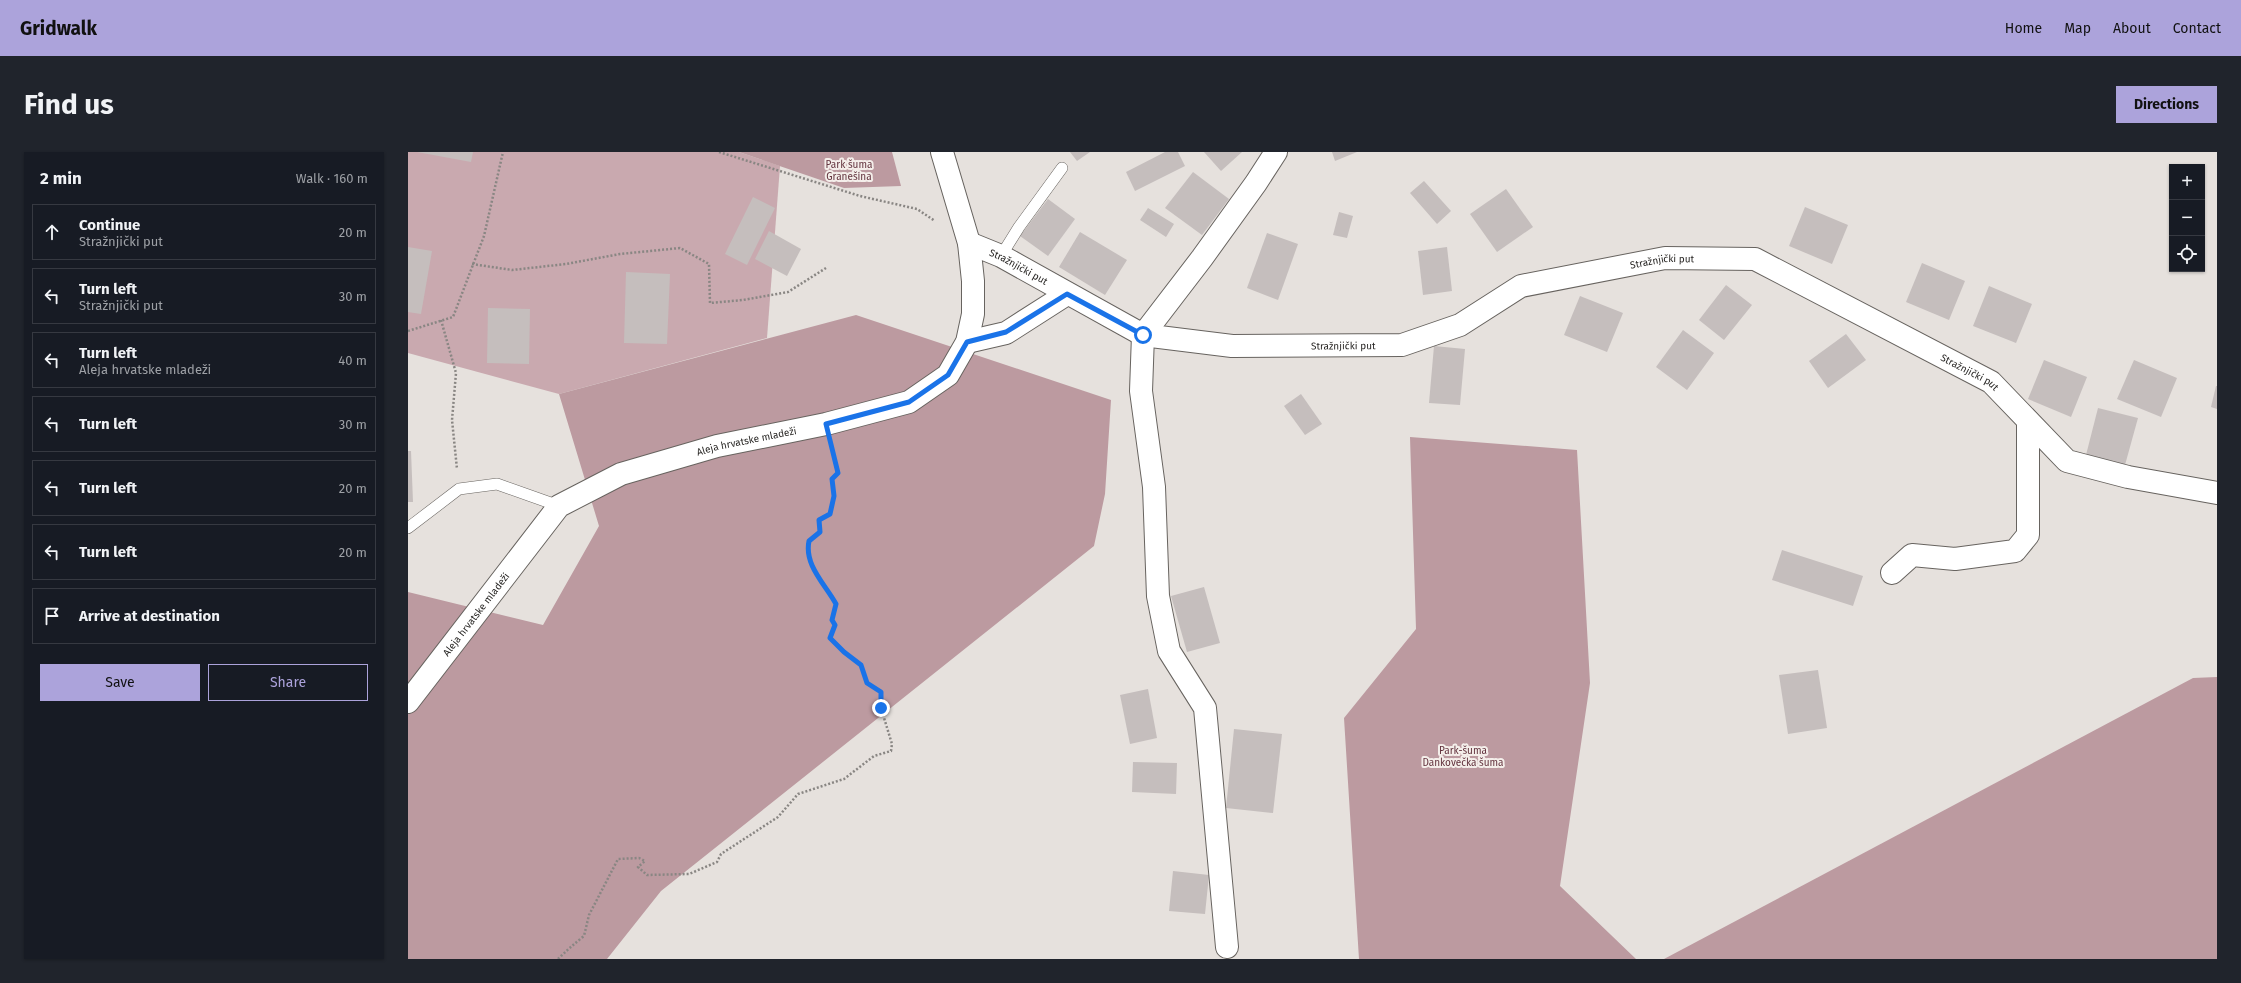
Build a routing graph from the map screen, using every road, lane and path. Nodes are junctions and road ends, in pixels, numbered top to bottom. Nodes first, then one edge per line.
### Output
1 (503, 152) edge
2 (719, 152) edge
3 (942, 152) edge
4 (1276, 152) edge
5 (1062, 168) dead end
6 (936, 222) dead end
7 (969, 243) junction
8 (1001, 256) junction
9 (472, 264) junction
10 (826, 268) dead end
11 (1067, 294) junction
12 (441, 320) junction
13 (408, 331) edge
14 (1143, 335) junction
15 (967, 342) junction
16 (2028, 421) junction
17 (826, 424) junction
18 (459, 489) junction
19 (2217, 493) edge
20 (559, 506) junction
21 (408, 528) edge
22 (1892, 573) dead end
23 (408, 702) edge
24 (1227, 947) dead end
25 (558, 959) edge

1 - 9 path
2 - 6 path
3 - 7 street, Aleja hrvatske mladeži
4 - 14 street
5 - 8 lane
7 - 8 street, Stražnjički put
7 - 15 street, Aleja hrvatske mladeži
8 - 11 street, Stražnjički put
9 - 10 path
9 - 12 path
11 - 14 street, Stražnjički put
11 - 15 street
12 - 13 path
12 - 18 path
14 - 16 street, Stražnjički put
14 - 24 street
15 - 17 street, Aleja hrvatske mladeži
16 - 19 street, Stražnjički put
16 - 22 street
17 - 20 street, Aleja hrvatske mladeži
17 - 25 path
18 - 20 lane
18 - 21 lane
20 - 23 street, Aleja hrvatske mladeži

